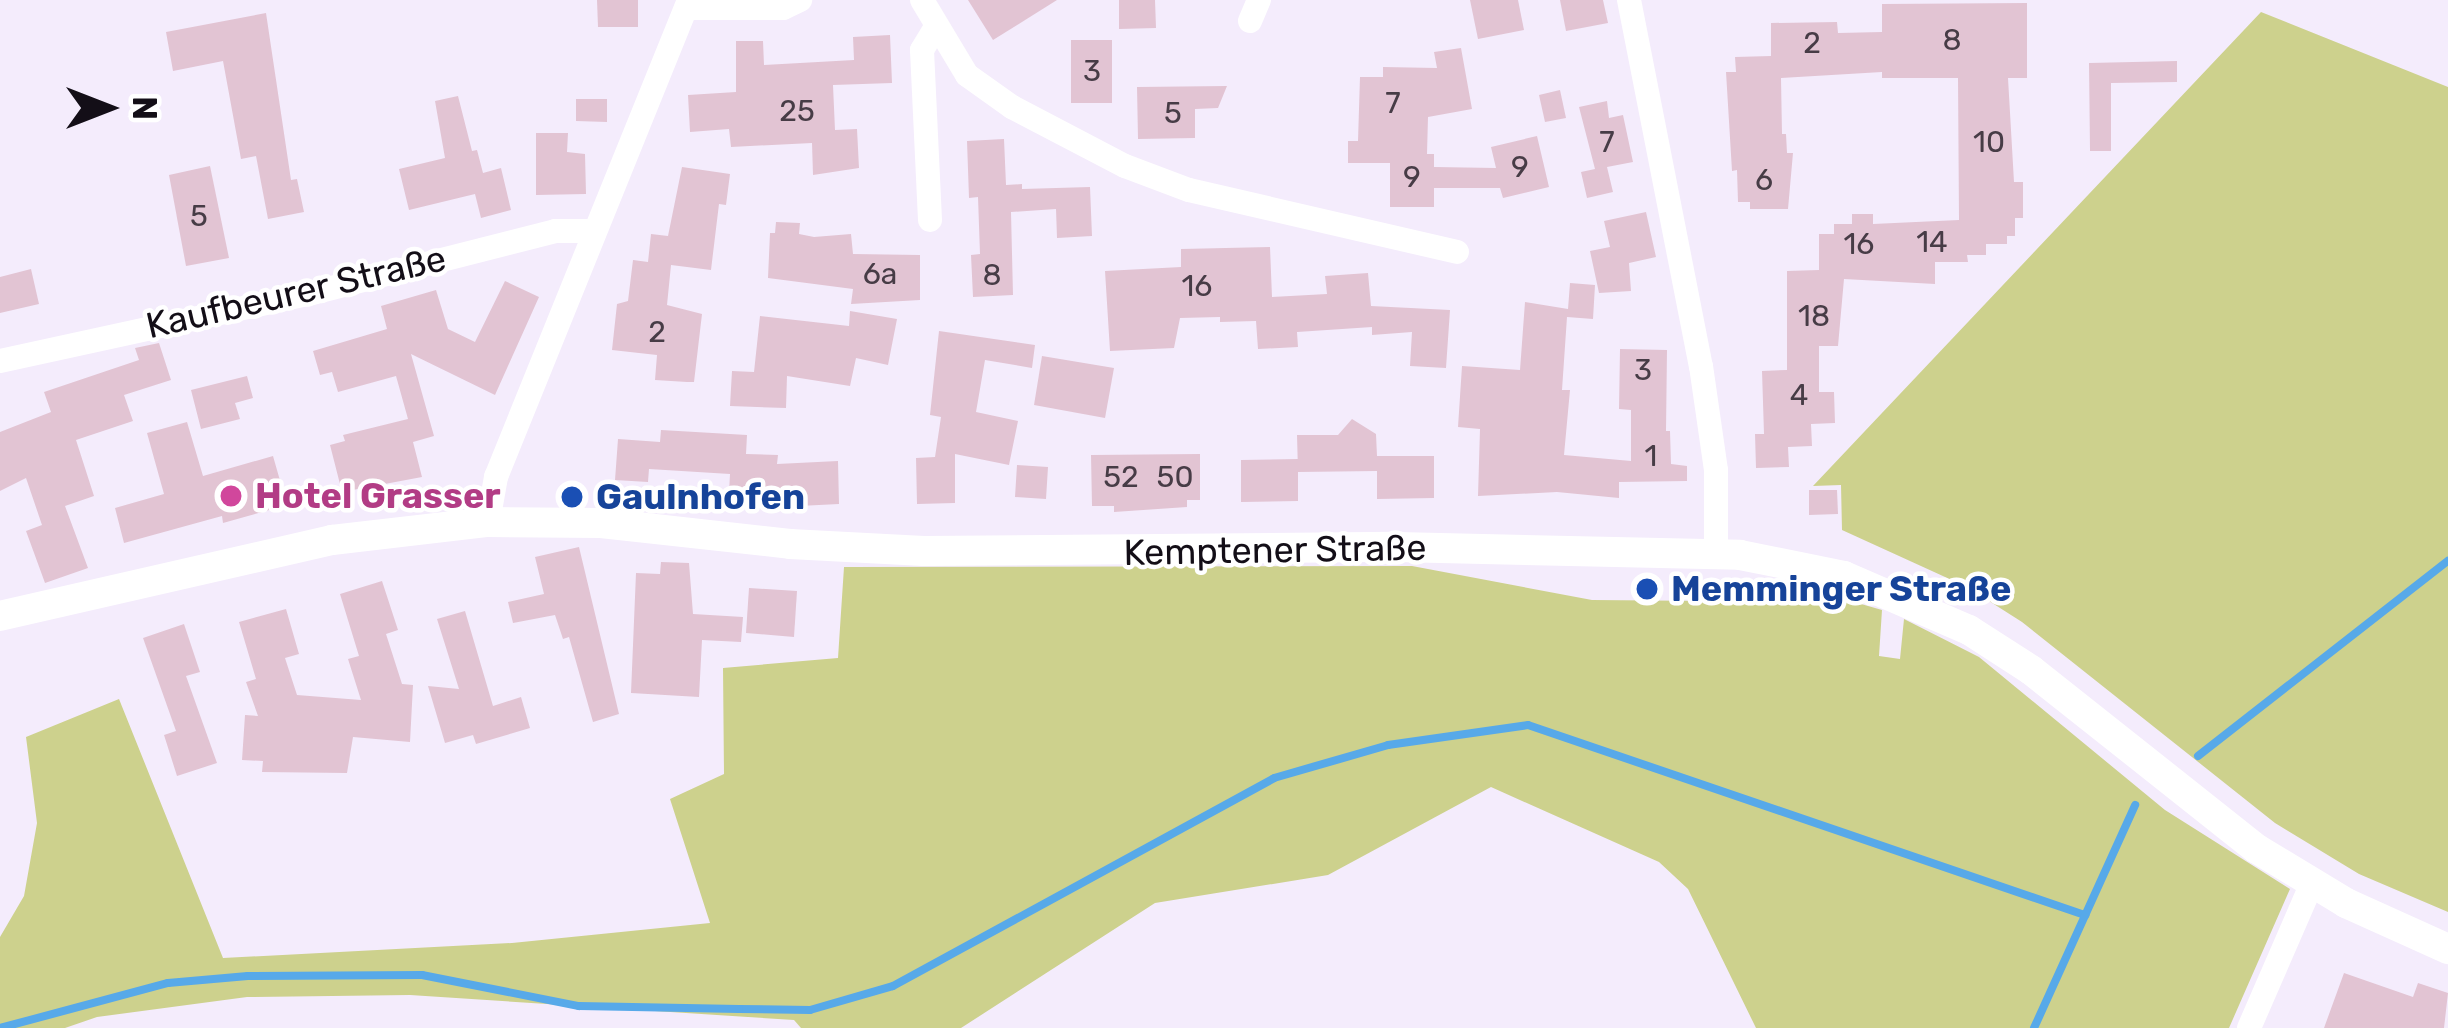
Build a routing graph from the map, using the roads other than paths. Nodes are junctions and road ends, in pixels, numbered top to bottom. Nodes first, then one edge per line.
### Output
1 (800, 0) edge
2 (922, 0) edge
3 (1629, 0) edge
4 (688, 4) edge
5 (936, 27) junction
6 (930, 220) dead end
7 (593, 231) junction
8 (1456, 252) dead end
9 (0, 361) edge
10 (488, 522) junction
11 (1716, 552) junction
12 (0, 616) edge
13 (2312, 883) junction
14 (2448, 949) edge
15 (2249, 1028) edge

1 - 4 street
2 - 5 street
3 - 11 street
4 - 7 street
5 - 6 street
5 - 8 street
7 - 9 street, Kaufbeurer Straße
7 - 10 street
10 - 11 street, Kemptener Straße
10 - 12 street, Kemptener Straße
11 - 13 street, Kemptener Straße
13 - 14 street, Kemptener Straße
13 - 15 street

